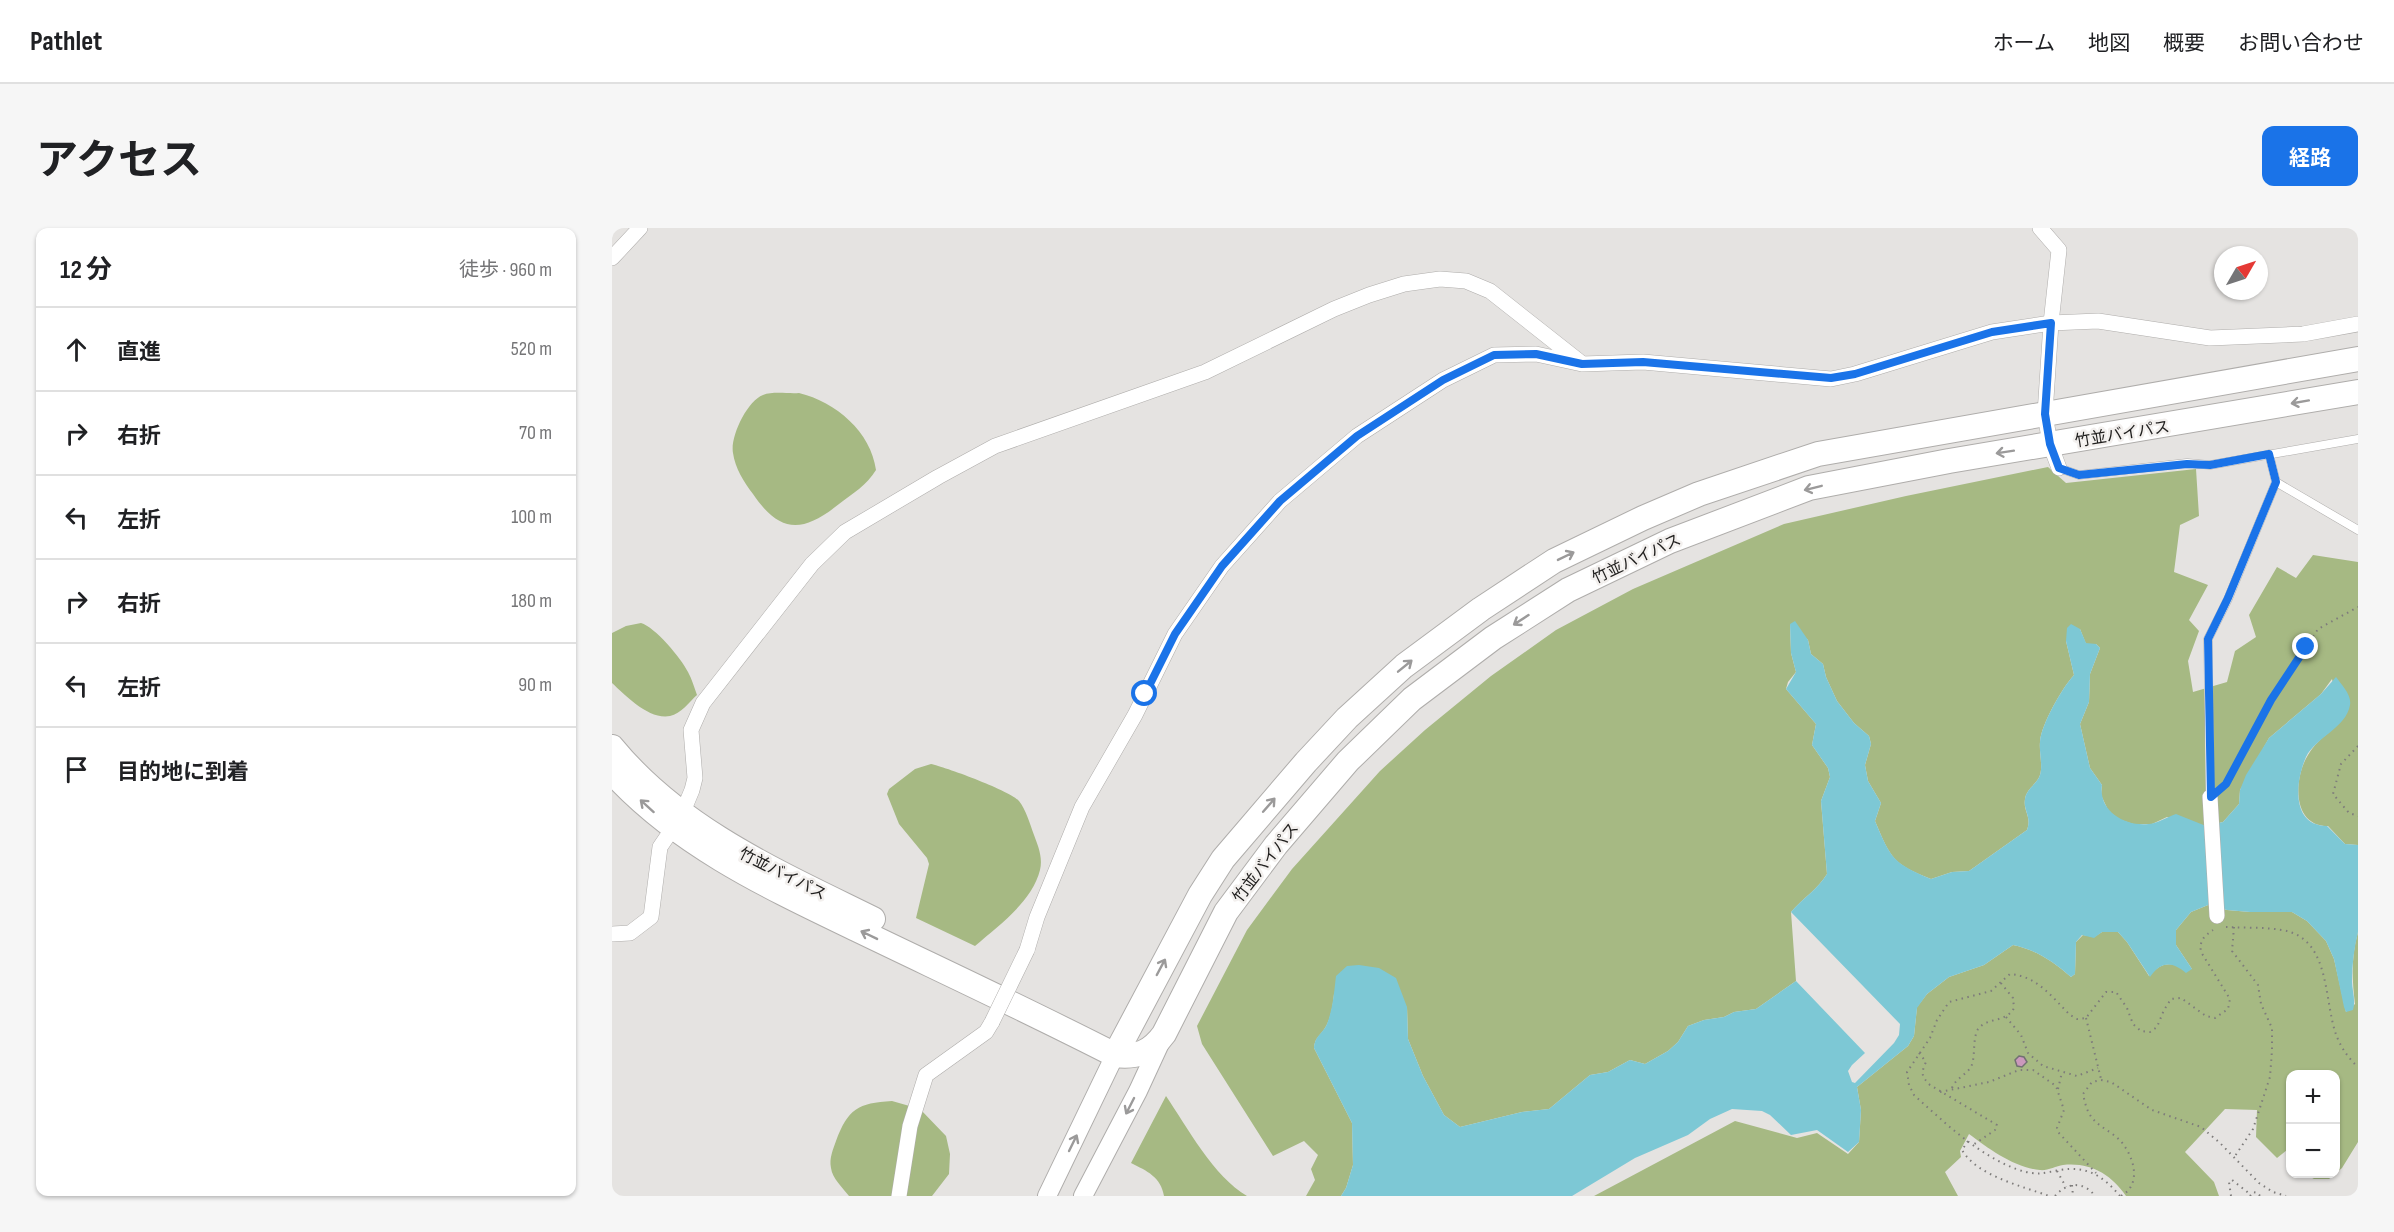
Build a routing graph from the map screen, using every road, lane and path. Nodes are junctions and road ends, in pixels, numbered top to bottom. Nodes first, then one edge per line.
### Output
1 (640, 228) edge
2 (2040, 228) edge
3 (612, 258) edge
4 (2051, 323) junction
5 (2358, 324) edge
6 (2358, 359) edge
7 (1582, 364) junction
8 (2358, 392) edge
9 (2045, 414) junction
10 (2358, 439) edge
11 (2050, 444) junction
12 (2269, 454) junction
13 (2059, 468) joint
14 (2276, 482) junction
15 (2358, 530) edge
16 (2358, 607) edge
17 (2358, 746) edge
18 (612, 747) edge
19 (612, 772) edge
20 (2211, 797) junction
21 (2358, 816) edge
22 (678, 821) junction
23 (2217, 916) dead end
24 (2234, 927) junction
25 (612, 934) edge
26 (2000, 982) junction
27 (2006, 1017) junction
28 (2086, 1018) junction
29 (1919, 1053) junction
30 (1119, 1055) junction
31 (2358, 1067) edge
32 (2098, 1068) junction
33 (2062, 1072) junction
34 (2101, 1080) junction
35 (1952, 1088) junction
36 (2058, 1089) junction
37 (1940, 1092) junction
38 (1968, 1141) junction
39 (1973, 1145) junction
40 (2235, 1156) junction
41 (2057, 1171) junction
42 (2097, 1173) junction
43 (2072, 1185) junction
44 (2066, 1187) junction
45 (2250, 1195) edge
46 (899, 1196) edge
47 (1047, 1196) edge
48 (1083, 1196) edge
49 (2049, 1196) edge
50 (2055, 1196) edge
51 (2073, 1196) edge
52 (2095, 1196) edge
53 (2121, 1196) edge
54 (2231, 1196) edge
55 (2260, 1196) edge
56 (2286, 1196) edge

1 - 3 street
2 - 4 street
4 - 5 street
4 - 7 street
4 - 9 street
6 - 9 highway, 竹並バイパス
7 - 22 street
7 - 46 street, bridge
8 -> 11 highway, 竹並バイパス
9 - 11 street
30 -> 9 highway, 竹並バイパス
10 - 12 lane
11 - 13 street
11 -> 30 highway, 竹並バイパス
12 - 13 lane
12 - 14 lane
14 - 15 lane
14 - 20 lane
16 - 20 path
17 - 21 path
18 - 22 highway, 竹並バイパス
22 -> 19 highway, 竹並バイパス
20 - 23 street
22 - 25 street
22 - 30 highway, 竹並バイパス
24 - 28 path
24 - 31 path
24 - 40 path
26 - 27 path
26 - 28 path
26 - 29 path
27 - 33 path
27 - 35 path
28 - 32 path
29 - 37 path
29 - 38 path
47 -> 30 street
30 -> 48 street
32 - 33 path
32 - 34 path
33 - 36 path
34 - 40 path
34 - 53 path
35 - 36 path
35 - 37 path
36 - 42 path
37 - 39 path
38 - 39 path
38 - 49 path
39 - 41 path
40 - 56 path
41 - 42 path
41 - 44 path
42 - 53 path
43 - 44 path
43 - 51 path
43 - 52 path
44 - 50 path
45 - 54 path
45 - 55 path

